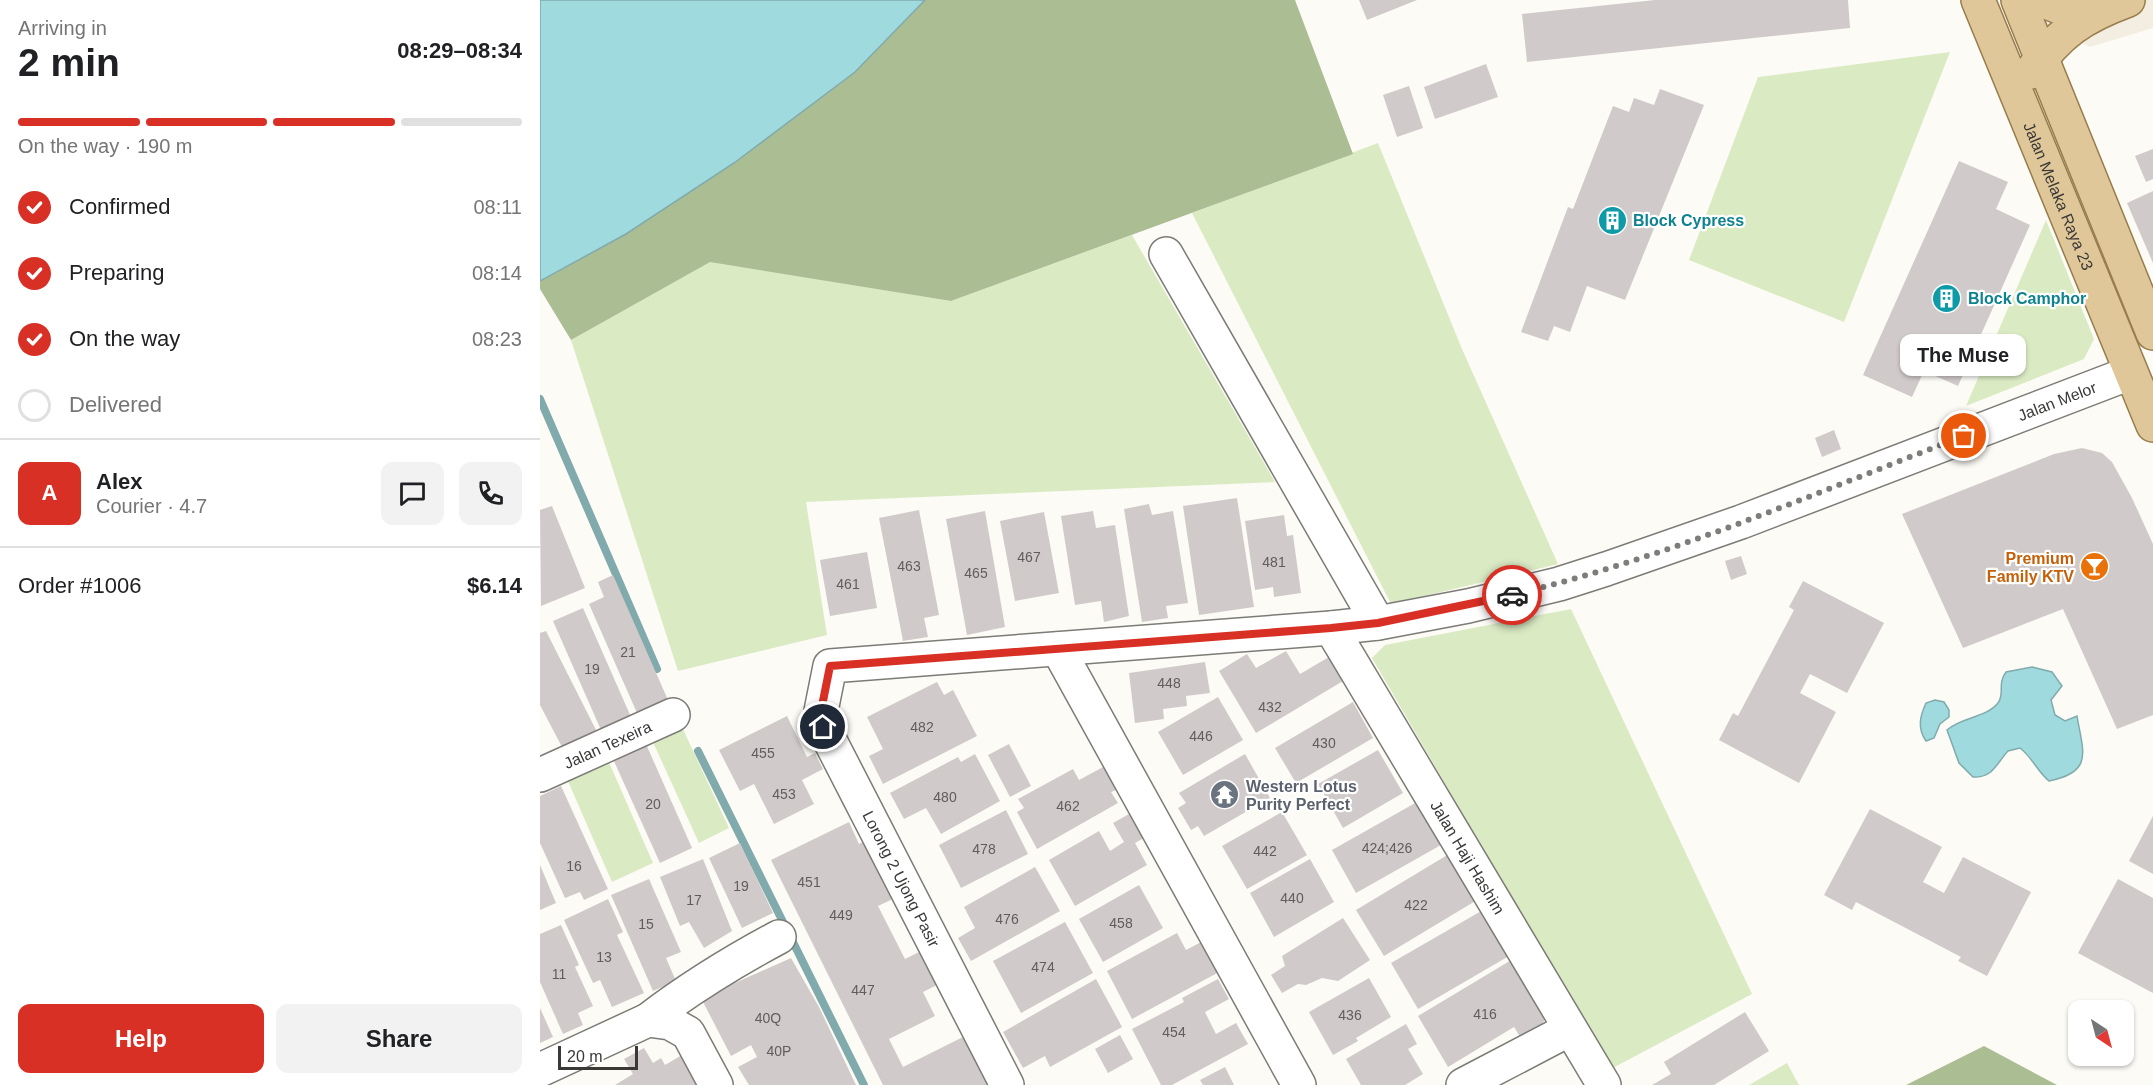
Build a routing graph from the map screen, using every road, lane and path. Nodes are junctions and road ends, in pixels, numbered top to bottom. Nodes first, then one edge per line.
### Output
1 (1978, 0) edge
2 (2018, 0) edge
3 (2041, 0) edge
4 (2128, 0) edge
5 (2042, 57) junction
6 (2021, 103) junction
7 (1166, 254) dead end
8 (2153, 333) edge
9 (2130, 373) junction
10 (2153, 425) edge
11 (1378, 623) junction
12 (1331, 628) junction
13 (1058, 649) junction
14 (830, 666) joint
15 (673, 715) dead end
16 (540, 775) edge
17 (779, 938) dead end
18 (648, 1020) junction
19 (1570, 1029) junction
20 (540, 1070) edge
21 (716, 1085) edge
22 (1007, 1085) edge
23 (1299, 1085) edge
24 (1463, 1085) edge
25 (1604, 1085) edge

1 - 6 main road, Jalan Melaka Raya 23
2 - 5 main road
3 - 4 main road
4 - 5 main road
5 - 6 main road
5 - 8 main road
6 - 9 main road, Jalan Melaka Raya 23
7 - 11 street
9 - 10 main road, Jalan Melaka Raya 23
9 - 11 street, Jalan Melor
11 - 12 street, Jalan Melor
12 - 13 street, Jalan Melor
12 - 19 street, Jalan Haji Hashim
13 - 14 street, Jalan Melor
13 - 23 street
14 - 22 street, Lorong 2 Ujong Pasir
15 - 16 street, Jalan Texeira
17 - 18 street
18 - 20 street
18 - 21 street
19 - 24 street
19 - 25 street, Jalan Haji Hashim

